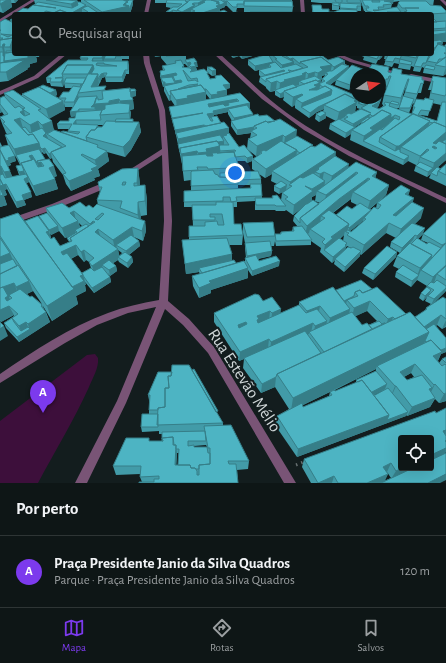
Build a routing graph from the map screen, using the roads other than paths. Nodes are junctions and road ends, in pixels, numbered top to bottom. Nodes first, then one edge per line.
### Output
1 (34, 0) edge
2 (149, 0) edge
3 (302, 0) edge
4 (442, 0) edge
5 (446, 5) edge
6 (15, 12) edge
7 (146, 12) edge
8 (303, 12) edge
9 (12, 14) edge
10 (0, 21) edge
11 (62, 56) edge
12 (146, 56) edge
13 (219, 56) edge
14 (340, 56) edge
15 (446, 83) edge
16 (0, 93) edge
17 (165, 150) junction
18 (446, 201) edge
19 (0, 225) edge
20 (162, 302) junction
21 (0, 379) edge
22 (81, 483) edge
23 (290, 483) edge

1 - 6 street
2 - 7 street
3 - 8 street
4 - 5 street
9 - 10 street
11 - 16 street
12 - 17 street
13 - 18 street
14 - 15 street
17 - 19 street
17 - 20 street
20 - 21 street
20 - 22 street
20 - 23 street, Rua Estevão Mélio

